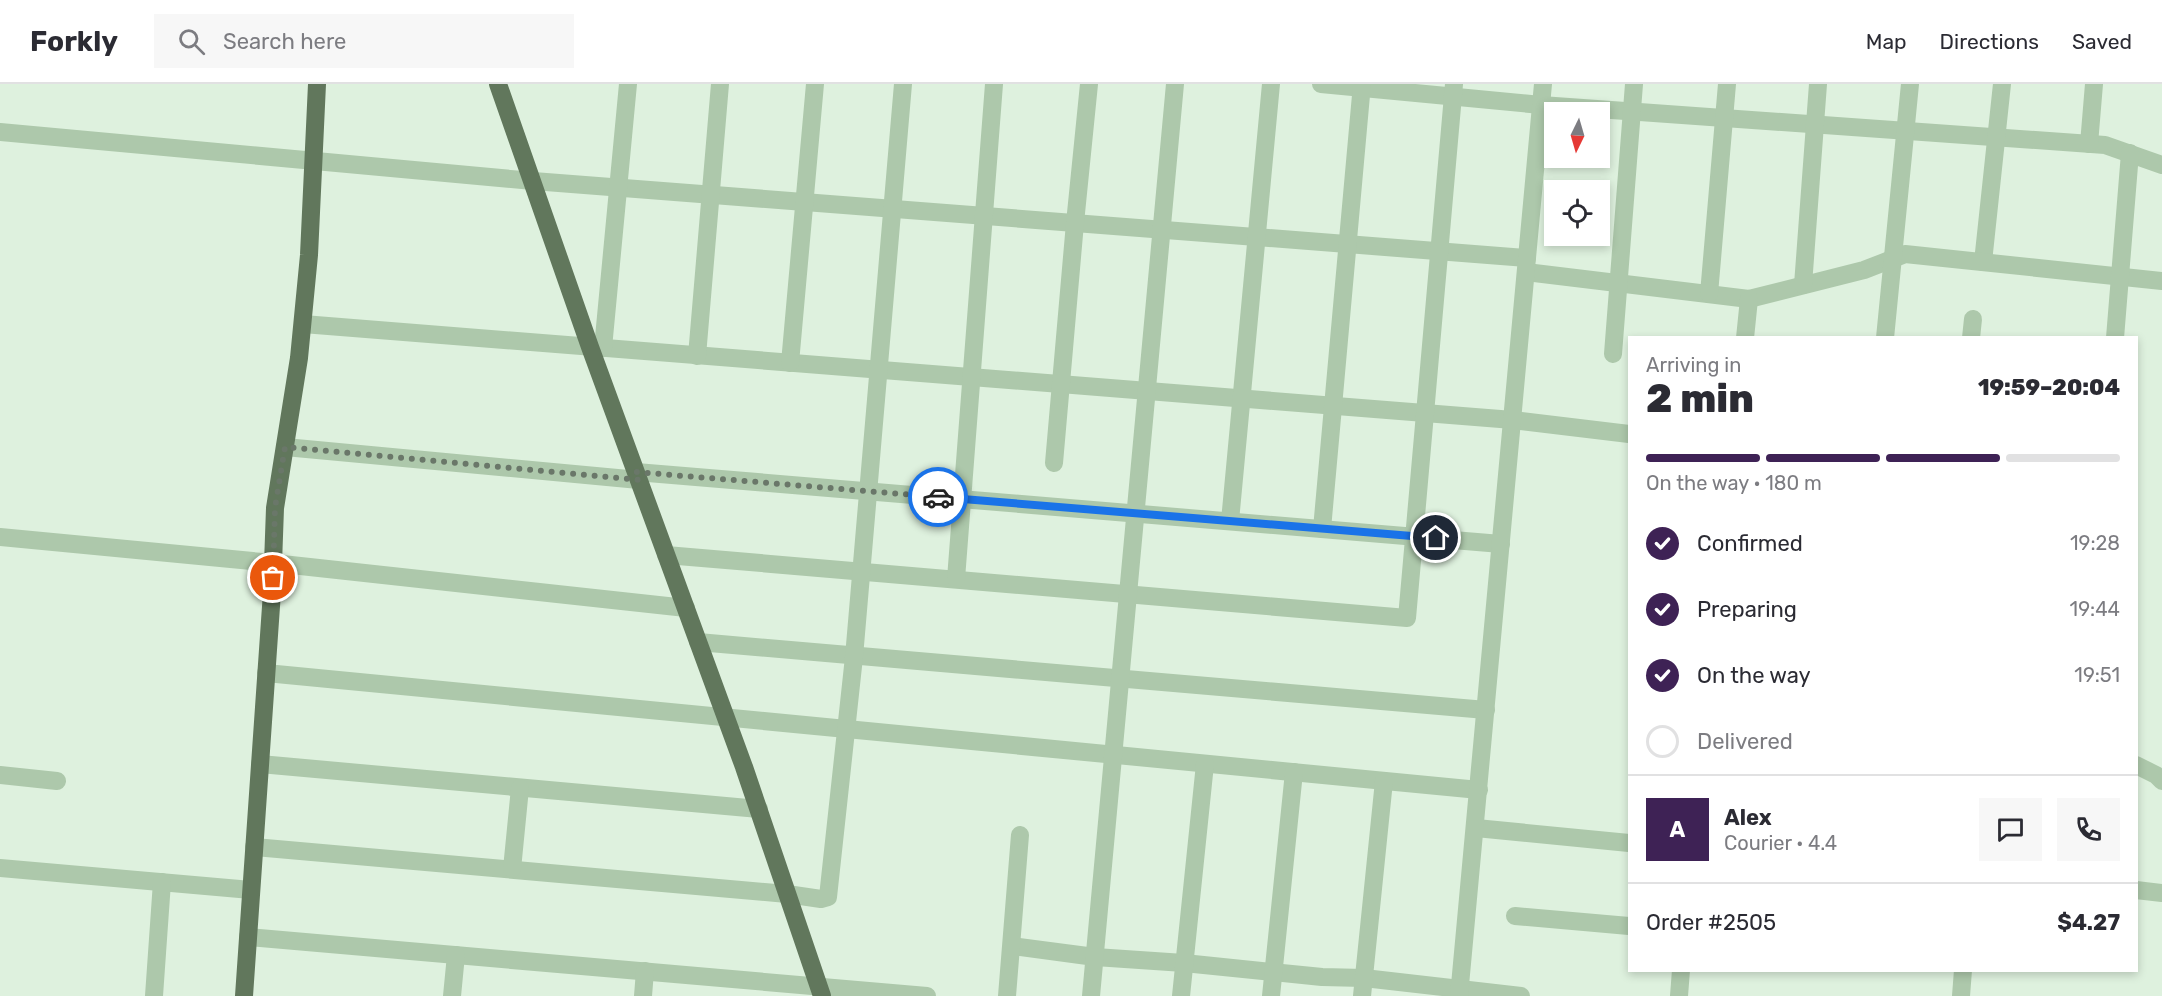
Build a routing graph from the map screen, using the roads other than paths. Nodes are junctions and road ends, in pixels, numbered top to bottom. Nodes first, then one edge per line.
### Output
1 (316, 84) edge
2 (498, 84) edge
3 (628, 84) edge
4 (720, 84) edge
5 (815, 84) edge
6 (903, 84) edge
7 (994, 84) edge
8 (1089, 84) edge
9 (1175, 84) edge
10 (1271, 84) edge
11 (1321, 84) edge
12 (1543, 84) edge
13 (1634, 84) edge
14 (1727, 84) edge
15 (1818, 84) edge
16 (1910, 84) edge
17 (2002, 84) edge
18 (2094, 84) edge
19 (1362, 86) edge
20 (1454, 90) edge
21 (1541, 105) junction
22 (1631, 111) junction
23 (1724, 118) junction
24 (1815, 124) junction
25 (1906, 131) junction
26 (0, 132) edge
27 (1997, 137) junction
28 (2089, 144) junction
29 (2130, 153) junction
30 (313, 161) junction
31 (2162, 165) edge
32 (533, 181) junction
33 (618, 188) junction
34 (710, 195) junction
35 (804, 202) junction
36 (893, 209) junction
37 (984, 216) junction
38 (1075, 223) junction
39 (1162, 230) junction
40 (1257, 237) junction
41 (1348, 244) junction
42 (1439, 251) junction
43 (1893, 259) junction
44 (1983, 262) junction
45 (1527, 265) junction
46 (2120, 277) junction
47 (2162, 281) edge
48 (1619, 283) junction
49 (1803, 285) junction
50 (1709, 294) junction
51 (1749, 299) junction
52 (303, 324) junction
53 (1745, 336) edge
54 (1885, 336) edge
55 (2115, 336) edge
56 (596, 348) junction
57 (1613, 354) dead end
58 (697, 356) junction
59 (790, 363) junction
60 (880, 370) junction
61 (971, 378) junction
62 (1060, 385) junction
63 (1147, 392) junction
64 (1241, 399) junction
65 (1334, 406) junction
66 (1425, 413) junction
67 (1513, 420) junction
68 (1628, 434) edge
69 (285, 447) junction
70 (1054, 463) dead end
71 (637, 476) junction
72 (869, 492) junction
73 (962, 499) junction
74 (1136, 514) junction
75 (1230, 521) junction
76 (1322, 529) junction
77 (0, 537) edge
78 (1414, 537) junction
79 (1501, 544) junction
80 (666, 555) junction
81 (273, 563) junction
82 (861, 571) junction
83 (956, 579) junction
84 (1128, 594) junction
85 (686, 608) junction
86 (698, 642) junction
87 (854, 657) junction
88 (266, 673) junction
89 (1121, 679) junction
90 (1486, 710) junction
91 (726, 717) junction
92 (847, 729) junction
93 (1114, 755) junction
94 (260, 764) junction
95 (1205, 764) junction
96 (2138, 766) edge
97 (1294, 772) junction
98 (0, 775) edge
99 (57, 781) dead end
100 (1384, 781) junction
101 (2162, 781) edge
102 (520, 788) junction
103 (1479, 790) junction
104 (759, 809) junction
105 (1476, 828) junction
106 (1020, 835) dead end
107 (1628, 843) edge
108 (254, 847) junction
109 (0, 868) edge
110 (512, 870) junction
111 (162, 882) junction
112 (251, 890) junction
113 (2138, 890) edge
114 (2162, 893) edge
115 (787, 894) junction
116 (1515, 916) dead end
117 (1628, 926) edge
118 (248, 937) junction
119 (1012, 946) junction
120 (456, 955) junction
121 (1095, 957) junction
122 (1184, 963) junction
123 (645, 971) junction
124 (1274, 971) junction
125 (1681, 972) edge
126 (1963, 972) edge
127 (1363, 987) edge
128 (737, 988) edge
129 (820, 991) edge
130 (1460, 993) edge
131 (154, 996) edge
132 (244, 996) edge
133 (452, 996) edge
134 (643, 996) edge
135 (927, 996) edge
136 (1007, 996) edge
137 (1091, 996) edge
138 (1181, 996) edge
139 (1271, 996) edge
140 (1521, 996) edge
141 (1679, 996) edge
142 (1961, 996) edge

1 - 30 main road
2 - 32 main road
3 - 33 street
4 - 34 street
5 - 35 street
6 - 36 street
7 - 37 street
8 - 38 street
9 - 39 street
10 - 40 street
11 - 19 street
12 - 21 street
13 - 22 street
14 - 23 street
15 - 24 street
16 - 25 street
17 - 27 street
18 - 28 street
19 - 20 street
19 - 41 street
20 - 21 street
20 - 42 street
21 - 22 street
21 - 45 street
22 - 23 street
22 - 48 street
23 - 24 street
23 - 50 street
24 - 25 street
24 - 49 street
25 - 27 street
25 - 43 street
26 - 30 street
27 - 28 street
27 - 44 street
28 - 29 street
29 - 31 street
29 - 46 street
30 - 32 street
30 - 52 main road
32 - 33 street
32 - 56 main road
33 - 34 street
33 - 56 street
34 - 35 street
34 - 58 street
35 - 36 street
35 - 59 street
36 - 37 street
36 - 60 street
37 - 38 street
37 - 61 street
38 - 39 street
38 - 62 street
39 - 40 street
39 - 63 street
40 - 41 street
40 - 64 street
41 - 42 street
41 - 65 street
42 - 45 street
42 - 66 street
43 - 44 street
43 - 49 street
43 - 54 street
44 - 46 street
45 - 48 street
45 - 67 street
46 - 47 street
46 - 55 street
48 - 50 street
48 - 57 street
49 - 51 street
50 - 51 street
51 - 53 street
52 - 56 street
52 - 69 main road
56 - 58 street
56 - 71 main road
58 - 59 street
59 - 60 street
60 - 61 street
60 - 72 street
61 - 62 street
61 - 73 street
62 - 63 street
62 - 70 street
63 - 64 street
63 - 74 street
64 - 65 street
64 - 75 street
65 - 66 street
65 - 76 street
66 - 67 street
66 - 78 street
67 - 68 street
67 - 79 street
69 - 71 street
69 - 81 main road
71 - 72 street
71 - 80 main road
72 - 73 street
72 - 82 street
73 - 74 street
73 - 83 street
74 - 75 street
74 - 84 street
75 - 76 street
76 - 78 street
77 - 81 street
78 - 79 street
78 - 84 street
79 - 90 street
80 - 82 street
80 - 85 main road
81 - 85 street
81 - 88 main road
82 - 83 street
82 - 87 street
83 - 84 street
84 - 89 street
85 - 86 main road
86 - 87 street
86 - 91 main road
87 - 89 street
87 - 92 street
88 - 91 street
88 - 94 main road
89 - 90 street
89 - 93 street
90 - 103 street
91 - 92 street
91 - 104 main road
92 - 93 street
92 - 115 street
93 - 95 street
93 - 121 street
94 - 102 street
94 - 108 main road
95 - 97 street
95 - 122 street
96 - 101 street
97 - 100 street
97 - 124 street
98 - 99 street
100 - 103 street
100 - 127 street
102 - 104 street
102 - 110 street
103 - 105 street
104 - 115 main road
105 - 107 street
105 - 130 street
106 - 119 street
108 - 110 street
108 - 112 main road
109 - 111 street
110 - 115 street
111 - 112 street
111 - 131 street
112 - 118 main road
113 - 114 street
115 - 129 main road
116 - 117 street
118 - 120 street
118 - 132 main road
119 - 121 street
119 - 136 street
120 - 123 street
120 - 133 street
121 - 122 street
121 - 137 street
122 - 124 street
122 - 138 street
123 - 128 street
123 - 134 street
124 - 127 street
124 - 139 street
125 - 141 street
126 - 142 street
127 - 130 street
128 - 129 street
129 - 135 street
130 - 140 street

